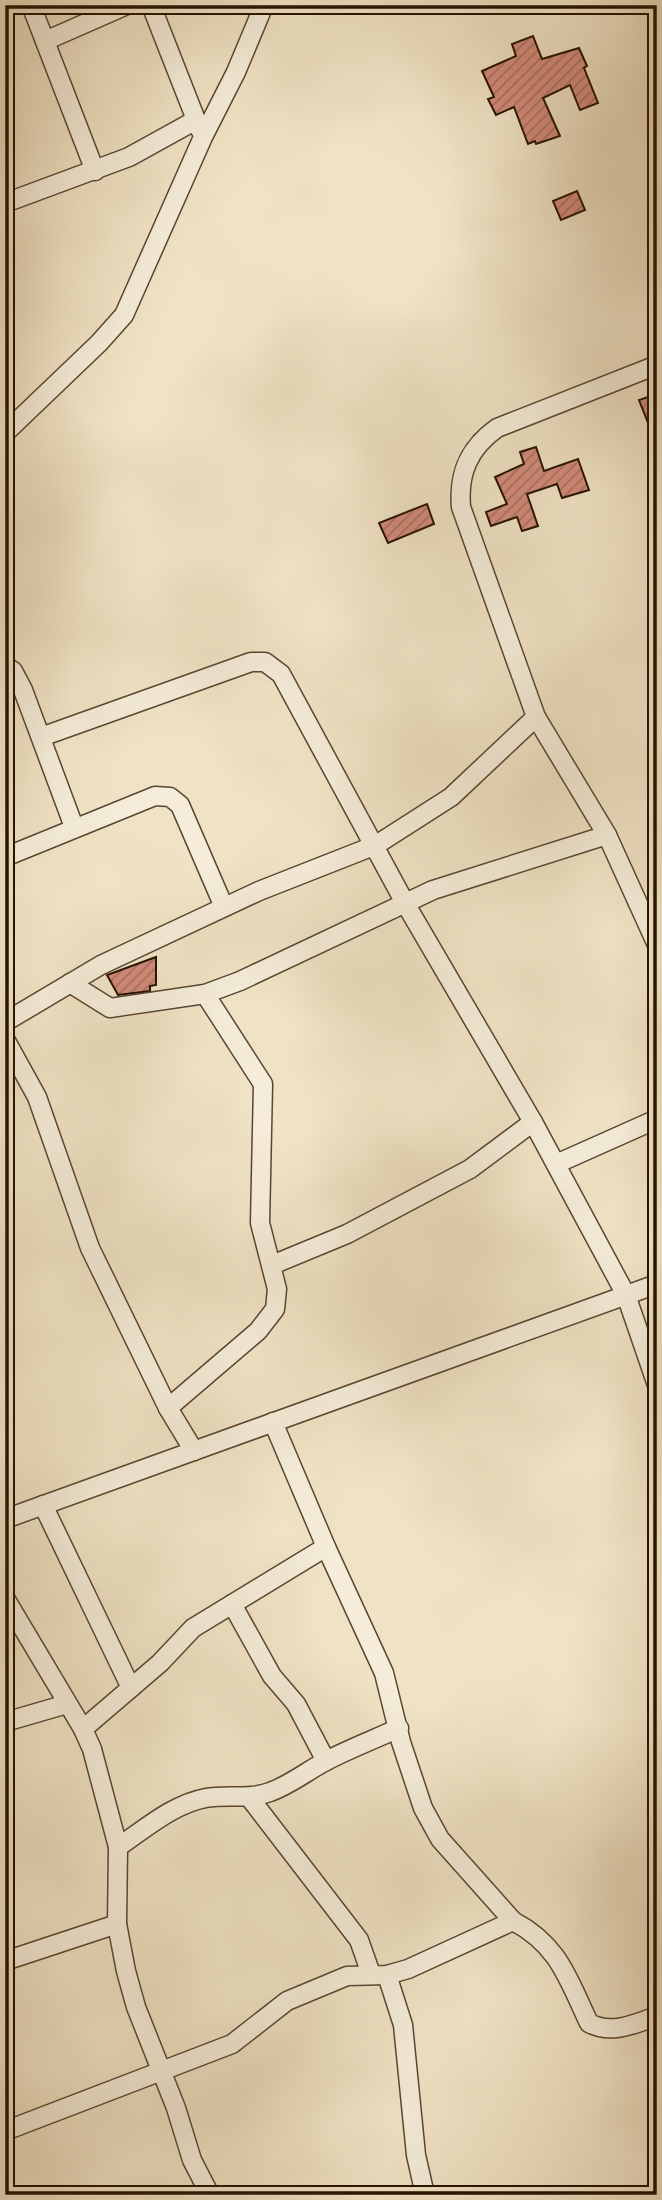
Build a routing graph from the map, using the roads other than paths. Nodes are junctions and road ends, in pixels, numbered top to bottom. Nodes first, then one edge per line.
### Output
1 (31, 5) edge
2 (127, 5) edge
3 (151, 5) edge
4 (264, 5) edge
5 (45, 41) junction
6 (199, 128) junction
7 (95, 171) junction
8 (5, 202) edge
9 (657, 365) edge
10 (5, 433) edge
11 (5, 666) edge
12 (536, 717) junction
13 (41, 737) junction
14 (74, 827) junction
15 (607, 835) junction
16 (376, 845) junction
17 (5, 857) edge
18 (405, 903) junction
19 (224, 907) junction
20 (657, 945) edge
21 (70, 983) junction
22 (205, 994) junction
23 (5, 1022) edge
24 (5, 1039) edge
25 (657, 1119) edge
26 (533, 1122) junction
27 (556, 1164) junction
28 (272, 1265) junction
29 (657, 1284) edge
30 (626, 1294) junction
31 (657, 1385) edge
32 (168, 1408) junction
33 (273, 1422) junction
34 (194, 1451) junction
35 (43, 1505) junction
36 (5, 1519) edge
37 (326, 1547) junction
38 (5, 1598) edge
39 (232, 1604) junction
40 (131, 1688) junction
41 (67, 1704) junction
42 (5, 1722) edge
43 (399, 1728) junction
44 (83, 1729) junction
45 (326, 1761) junction
46 (248, 1797) junction
47 (118, 1847) junction
48 (513, 1921) junction
49 (117, 1924) junction
50 (5, 1961) edge
51 (379, 1975) junction
52 (657, 2016) edge
53 (161, 2072) junction
54 (5, 2131) edge
55 (210, 2195) edge
56 (425, 2195) edge

1 - 5 street
2 - 5 street
3 - 6 street
4 - 6 street
5 - 7 street
6 - 7 street
6 - 10 street
7 - 8 street
9 - 12 street
11 - 13 street
12 - 15 street
12 - 16 street
13 - 14 street
13 - 16 street
14 - 17 street
14 - 19 street
15 - 18 street
15 - 20 street
16 - 18 street
16 - 19 street
18 - 22 street
18 - 26 street
19 - 21 street
21 - 22 street
21 - 23 street
22 - 28 street
24 - 32 street
25 - 27 street
26 - 27 street
26 - 28 street
27 - 30 street
28 - 32 street
29 - 30 street
30 - 31 street
30 - 33 street
32 - 34 street
33 - 34 street
33 - 37 street
34 - 35 street
35 - 36 street
35 - 40 street
37 - 39 street
37 - 43 street
38 - 41 street
39 - 40 street
39 - 45 street
40 - 44 street
41 - 42 street
41 - 44 street
43 - 45 street
43 - 48 street
44 - 47 street
45 - 46 street
46 - 47 street
46 - 51 street
47 - 49 street
48 - 51 street
48 - 52 street
49 - 50 street
49 - 53 street
51 - 53 street
51 - 56 street
53 - 54 street
53 - 55 street

